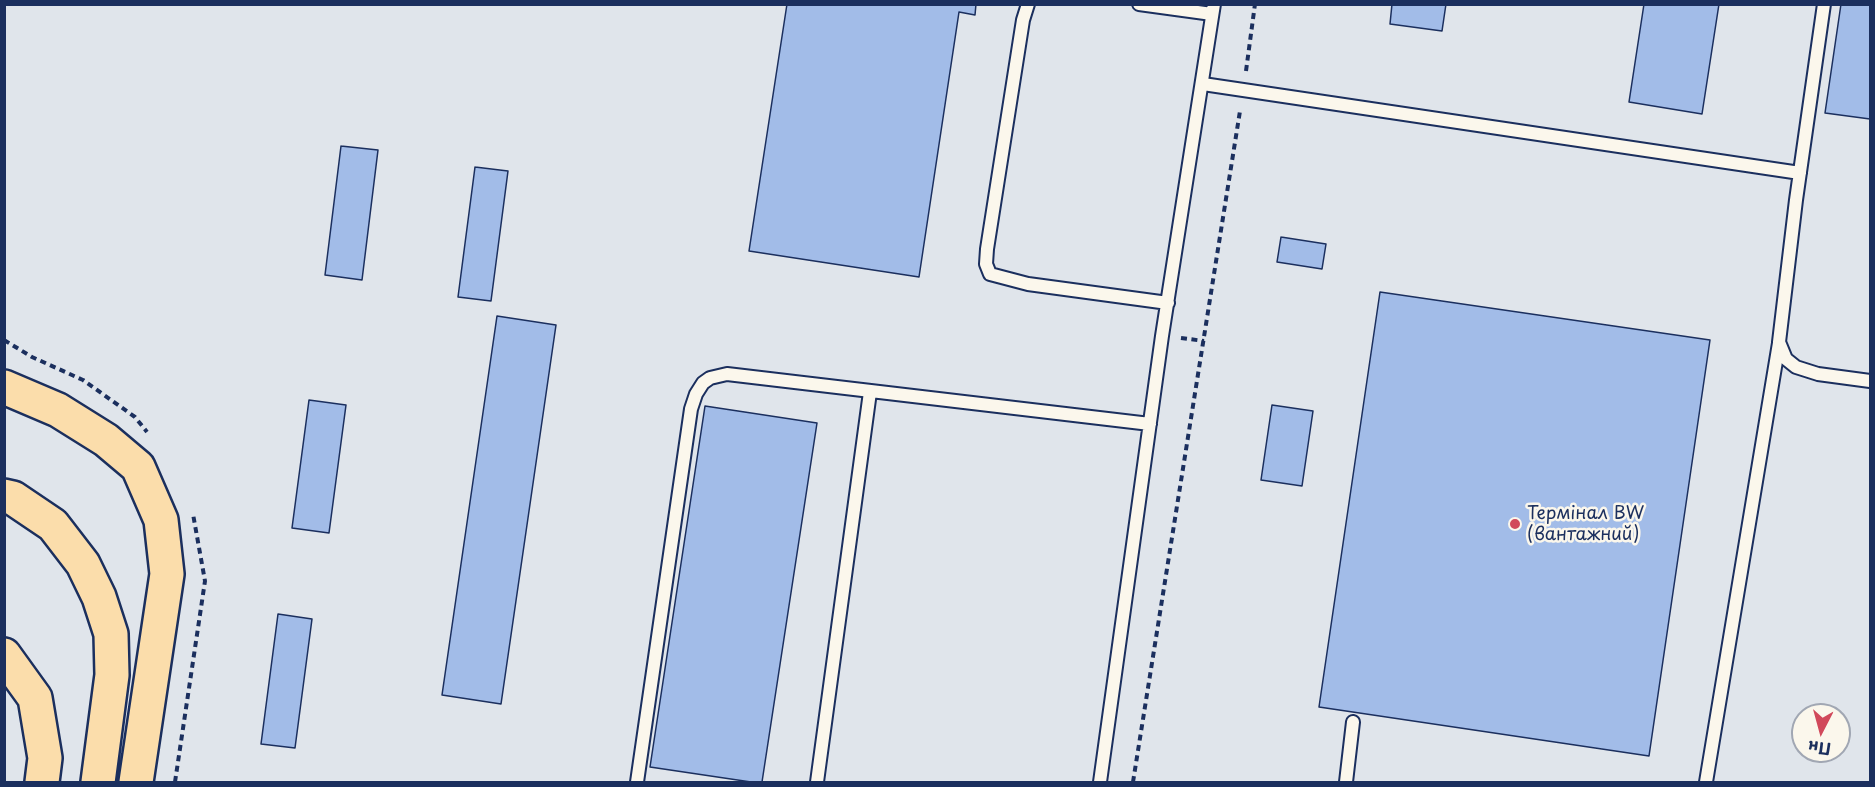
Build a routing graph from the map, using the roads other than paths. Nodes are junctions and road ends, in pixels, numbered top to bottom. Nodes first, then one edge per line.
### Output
1 (1028, 4) edge
2 (1139, 4) edge
3 (1824, 4) edge
4 (1213, 9) edge
5 (1203, 84) junction
6 (1800, 173) junction
7 (1168, 303) junction
8 (1779, 342) junction
9 (1870, 381) edge
10 (4, 387) edge
11 (870, 392) junction
12 (1150, 424) junction
13 (4, 496) edge
14 (4, 655) edge
15 (1353, 722) dead end
16 (42, 783) edge
17 (98, 783) edge
18 (136, 783) edge
19 (637, 783) edge
20 (817, 783) edge
21 (1100, 783) edge
22 (1346, 783) edge
23 (1706, 783) edge

1 - 7 lane
2 - 4 lane
3 - 6 lane
4 - 5 lane
5 - 6 lane
5 - 7 lane
6 - 8 lane
7 - 12 lane
8 - 9 lane
8 - 23 lane
10 - 18 highway
11 - 12 lane
11 - 19 lane
11 - 20 lane
12 - 21 lane
13 - 17 highway
14 - 16 highway
15 - 22 lane

